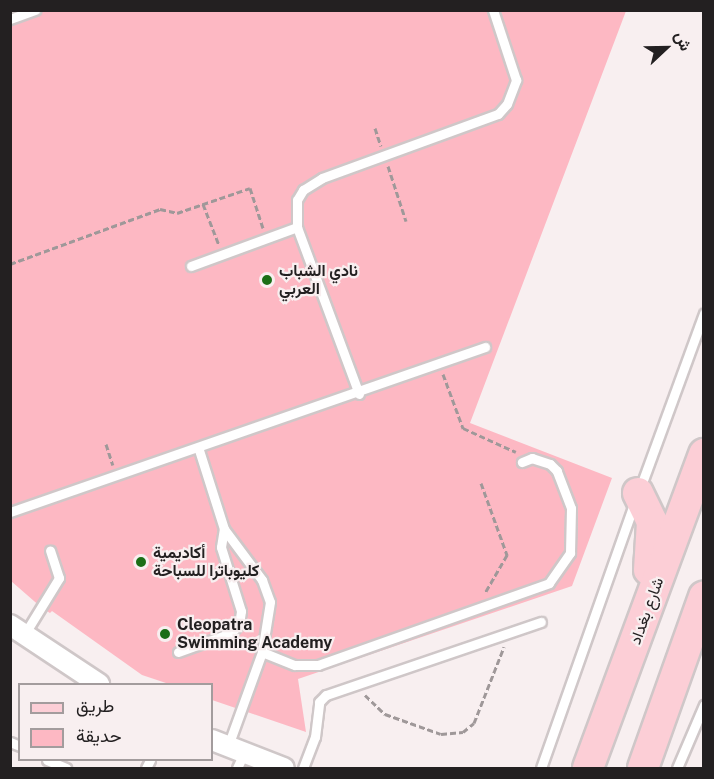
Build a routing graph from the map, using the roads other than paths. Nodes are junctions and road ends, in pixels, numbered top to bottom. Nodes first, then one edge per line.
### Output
1 (35, 10) edge
2 (493, 10) edge
3 (10, 19) edge
4 (297, 227) junction
5 (191, 266) dead end
6 (704, 313) edge
7 (485, 347) dead end
8 (359, 394) junction
9 (199, 450) junction
10 (704, 454) edge
11 (527, 460) road end
12 (638, 493) junction
13 (10, 512) edge
14 (224, 529) junction
15 (50, 550) dead end
16 (704, 597) edge
17 (541, 622) dead end
18 (17, 631) edge
19 (637, 640) junction
20 (178, 652) dead end
21 (262, 652) junction
22 (97, 683) edge
23 (704, 705) edge
24 (592, 757) edge
25 (243, 758) edge
26 (51, 761) edge
27 (66, 768) edge
28 (284, 768) edge
29 (303, 768) edge
30 (541, 768) edge
31 (572, 768) edge
32 (643, 768) edge
33 (677, 768) edge

1 - 3 lane
2 - 4 lane
4 - 5 lane
4 - 8 lane
6 - 12 lane
7 - 8 lane
8 - 9 lane
9 - 13 lane
9 - 14 lane
10 - 19 main road, شارع بغداد
11 - 21 lane
12 - 19 main road
12 - 30 lane
14 - 20 lane
14 - 21 lane
15 - 18 lane
16 - 32 main road
17 - 29 lane
18 - 22 street
19 - 24 main road, شارع بغداد
21 - 25 lane
23 - 33 lane
24 - 31 street
25 - 28 street
26 - 27 lane

